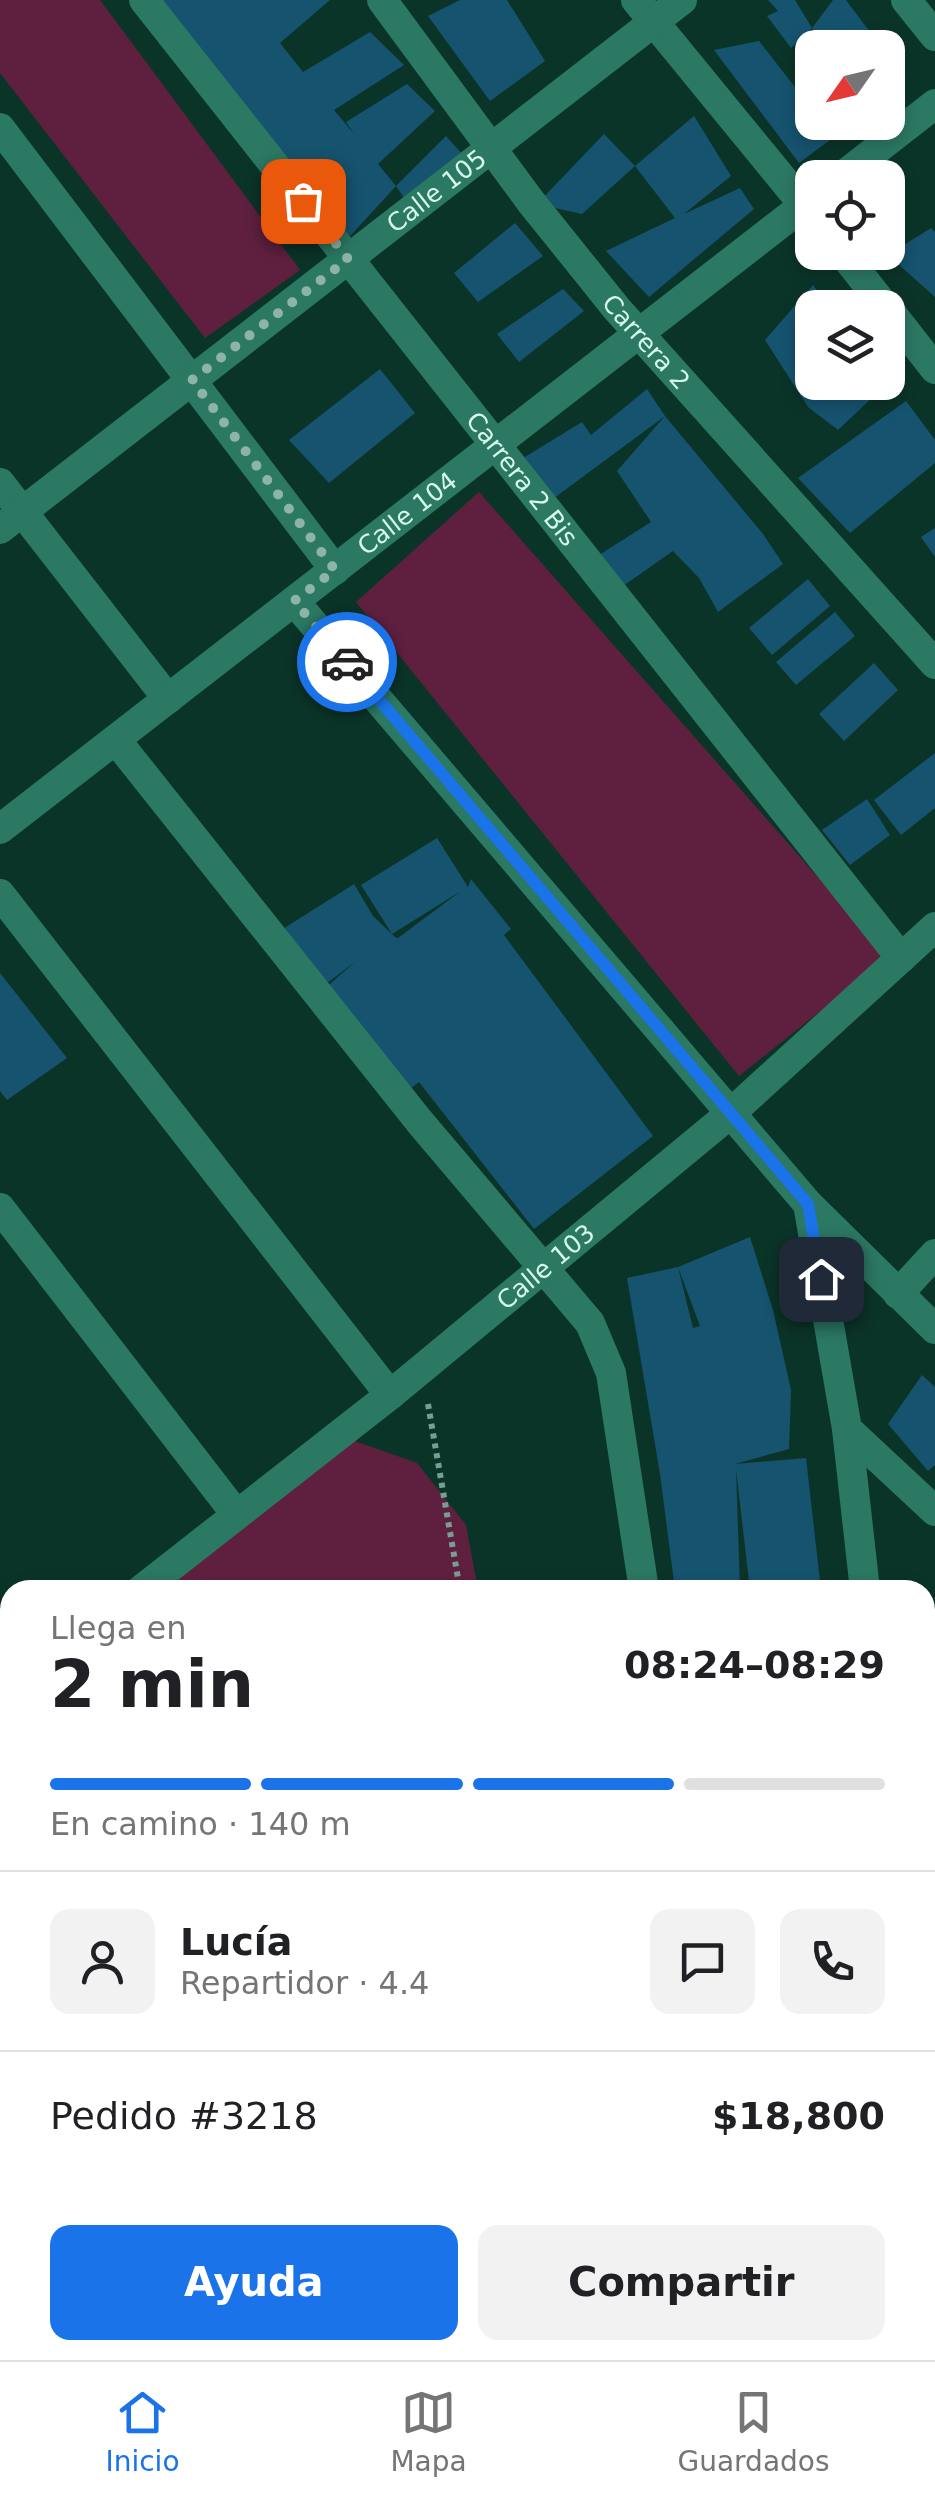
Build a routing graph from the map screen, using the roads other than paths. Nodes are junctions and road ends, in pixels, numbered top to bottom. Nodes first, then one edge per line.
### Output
1 (144, 0) edge
2 (382, 0) edge
3 (682, 0) edge
4 (906, 0) edge
5 (645, 11) edge
6 (935, 36) edge
7 (935, 104) edge
8 (0, 128) edge
9 (490, 149) junction
10 (863, 160) edge
11 (795, 188) edge
12 (795, 217) edge
13 (348, 259) junction
14 (856, 270) edge
15 (873, 290) edge
16 (905, 331) edge
17 (638, 334) junction
18 (935, 369) edge
19 (192, 380) junction
20 (496, 444) junction
21 (0, 482) edge
22 (12, 520) edge
23 (335, 570) junction
24 (294, 601) junction
25 (935, 664) edge
26 (168, 699) junction
27 (116, 740) junction
28 (2, 824) edge
29 (0, 894) edge
30 (935, 926) edge
31 (902, 958) junction
32 (732, 1113) junction
33 (808, 1204) junction
34 (0, 1208) edge
35 (935, 1254) edge
36 (545, 1268) junction
37 (898, 1294) junction
38 (935, 1328) edge
39 (390, 1395) junction
40 (847, 1430) junction
41 (935, 1511) edge
42 (236, 1514) junction
43 (154, 1580) edge
44 (643, 1580) edge
45 (864, 1580) edge

1 - 13 street, Carrera 2 Bis
2 - 9 street, Carrera 2
3 - 5 street, Calle 105
4 - 6 street
5 - 9 street, Calle 105
5 - 11 street
7 - 10 street
8 - 19 street
9 - 13 street, Calle 105
9 - 17 street, Carrera 2
12 - 17 street, Calle 104
13 - 19 street, Calle 105
13 - 20 street, Carrera 2 Bis
14 - 15 street
16 - 18 street
17 - 20 street, Calle 104
17 - 25 street, Carrera 2
19 - 22 street, Calle 105
19 - 23 street
20 - 23 street, Calle 104
20 - 31 street, Carrera 2 Bis
21 - 22 street
22 - 26 street
23 - 24 street, Calle 104
24 - 26 street, Calle 104
24 - 32 street
26 - 27 street, Calle 104
27 - 28 street, Calle 104
27 - 36 street
29 - 39 street
30 - 31 street, Calle 103
31 - 32 street, Calle 103
32 - 33 street
32 - 36 street, Calle 103
33 - 37 street
33 - 40 street
34 - 42 street
35 - 37 street
36 - 39 street, Calle 103
36 - 44 street
37 - 38 street
39 - 42 street, Calle 103
40 - 41 street
40 - 45 street
42 - 43 street, Calle 103

